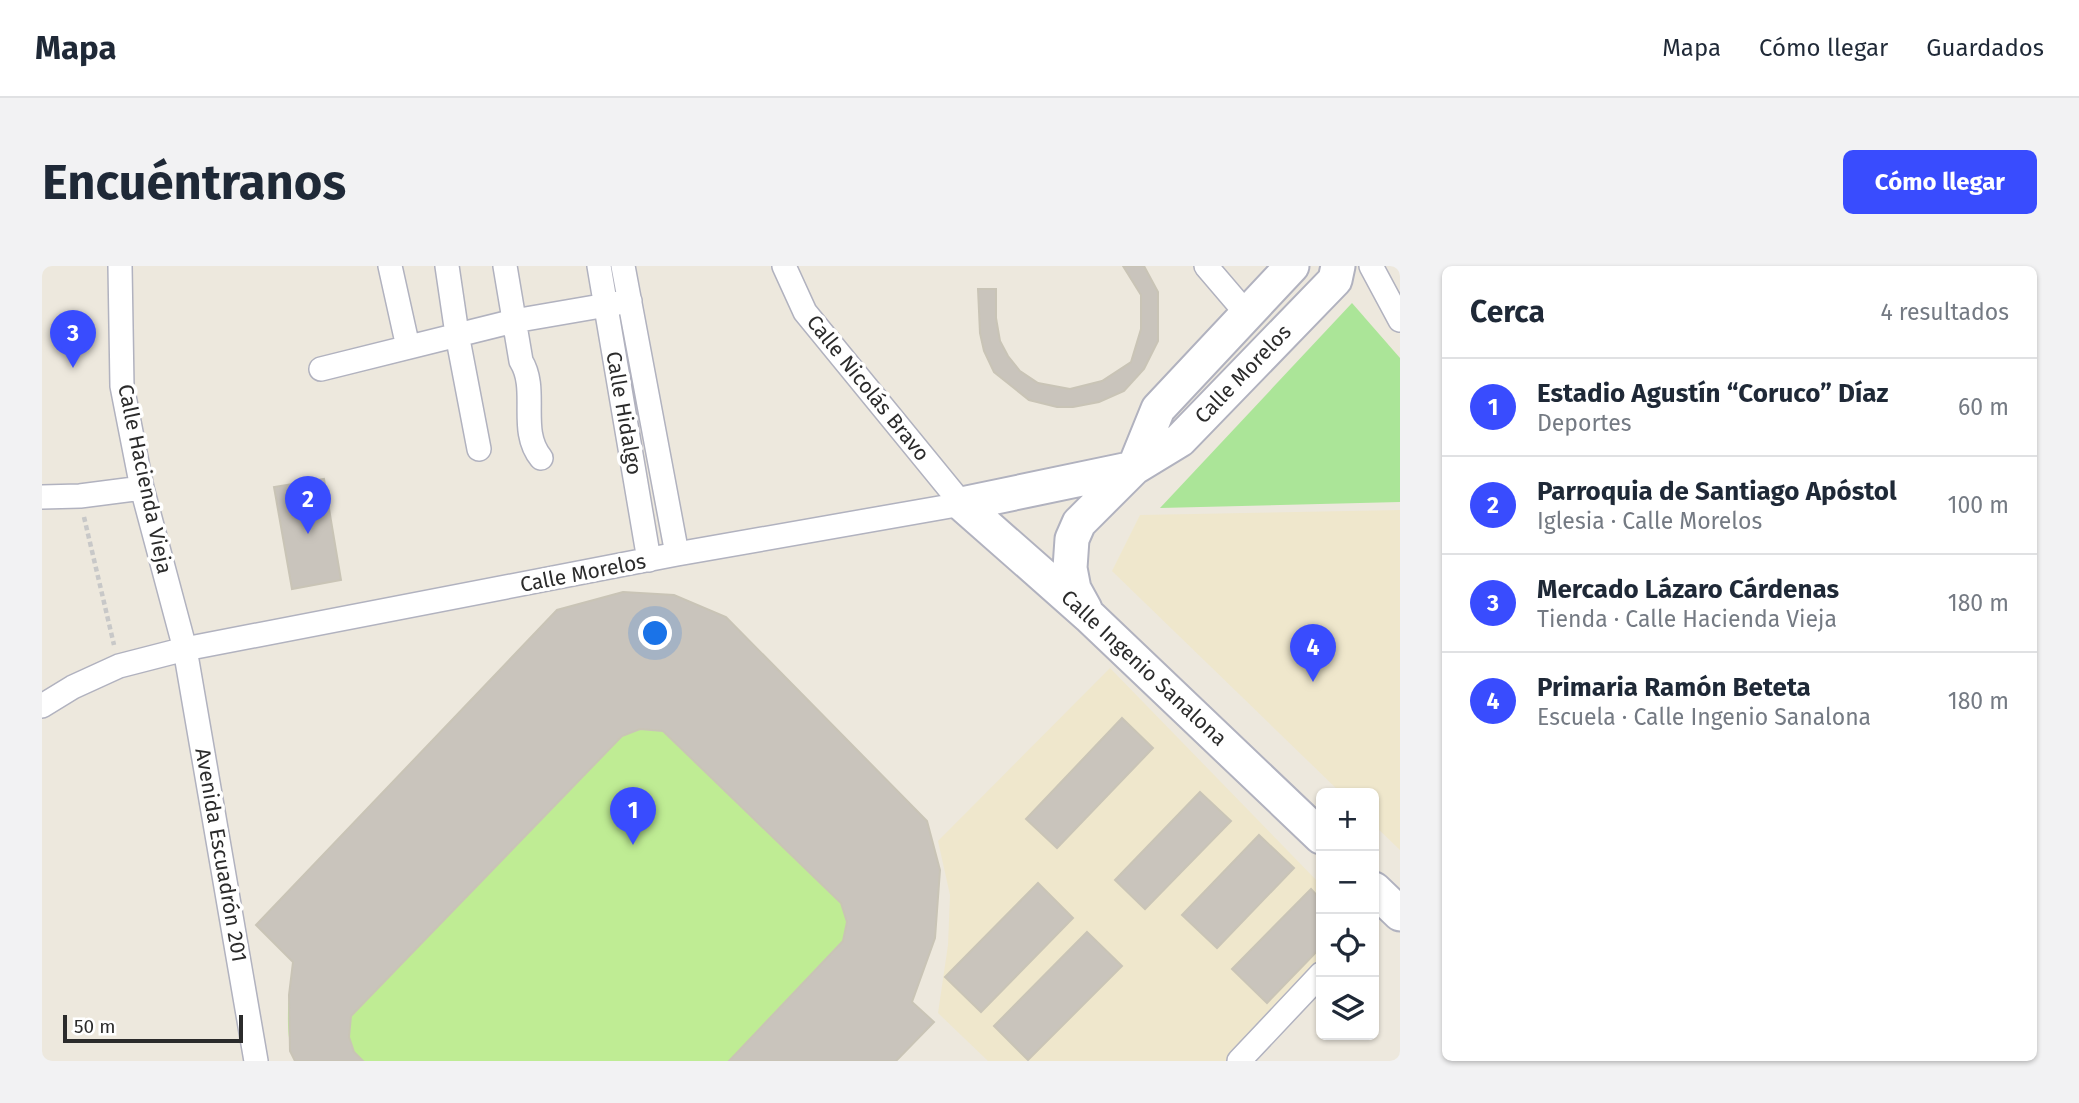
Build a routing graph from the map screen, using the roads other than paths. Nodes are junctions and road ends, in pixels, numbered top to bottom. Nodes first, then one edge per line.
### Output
1 (120, 266) edge
2 (390, 266) edge
3 (447, 266) edge
4 (505, 266) edge
5 (598, 266) edge
6 (623, 266) edge
7 (784, 266) edge
8 (1206, 266) edge
9 (1292, 266) edge
10 (1338, 266) edge
11 (1371, 266) edge
12 (630, 301) junction
13 (606, 306) junction
14 (1247, 314) junction
15 (1400, 320) edge
16 (514, 321) junction
17 (457, 334) junction
18 (408, 346) junction
19 (321, 369) dead end
20 (479, 449) dead end
21 (541, 458) dead end
22 (1134, 468) junction
23 (142, 488) junction
24 (42, 497) edge
25 (962, 504) junction
26 (677, 554) junction
27 (649, 560) junction
28 (1089, 616) junction
29 (185, 649) junction
30 (42, 706) edge
31 (1316, 832) edge
32 (1318, 977) edge
33 (256, 1061) edge
34 (1239, 1061) edge

1 - 23 street, Calle Hacienda Vieja
2 - 18 street
3 - 17 street
4 - 16 street
5 - 13 street, Calle Hidalgo
6 - 12 street, Calle Hidalgo
7 - 25 street, Calle Nicolás Bravo
8 - 14 street
9 - 14 main road, Calle Morelos
10 - 22 main road, Calle Morelos
11 - 15 street
12 - 13 street
12 - 26 street, Calle Hidalgo
13 - 16 street
13 - 27 street, Calle Hidalgo
14 - 22 main road, Calle Morelos
16 - 17 street
16 - 21 street
17 - 18 street
17 - 20 street
18 - 19 street
22 - 25 main road, Calle Morelos
22 - 28 main road
23 - 24 street
23 - 29 street, Calle Hacienda Vieja
25 - 26 street, Calle Morelos
25 - 28 main road, Calle Ingenio Sanalona
26 - 27 street, Calle Morelos
27 - 29 street, Calle Morelos
28 - 31 main road, Calle Ingenio Sanalona
29 - 30 street, Calle Morelos
29 - 33 street, Avenida Escuadrón 201
32 - 34 street

